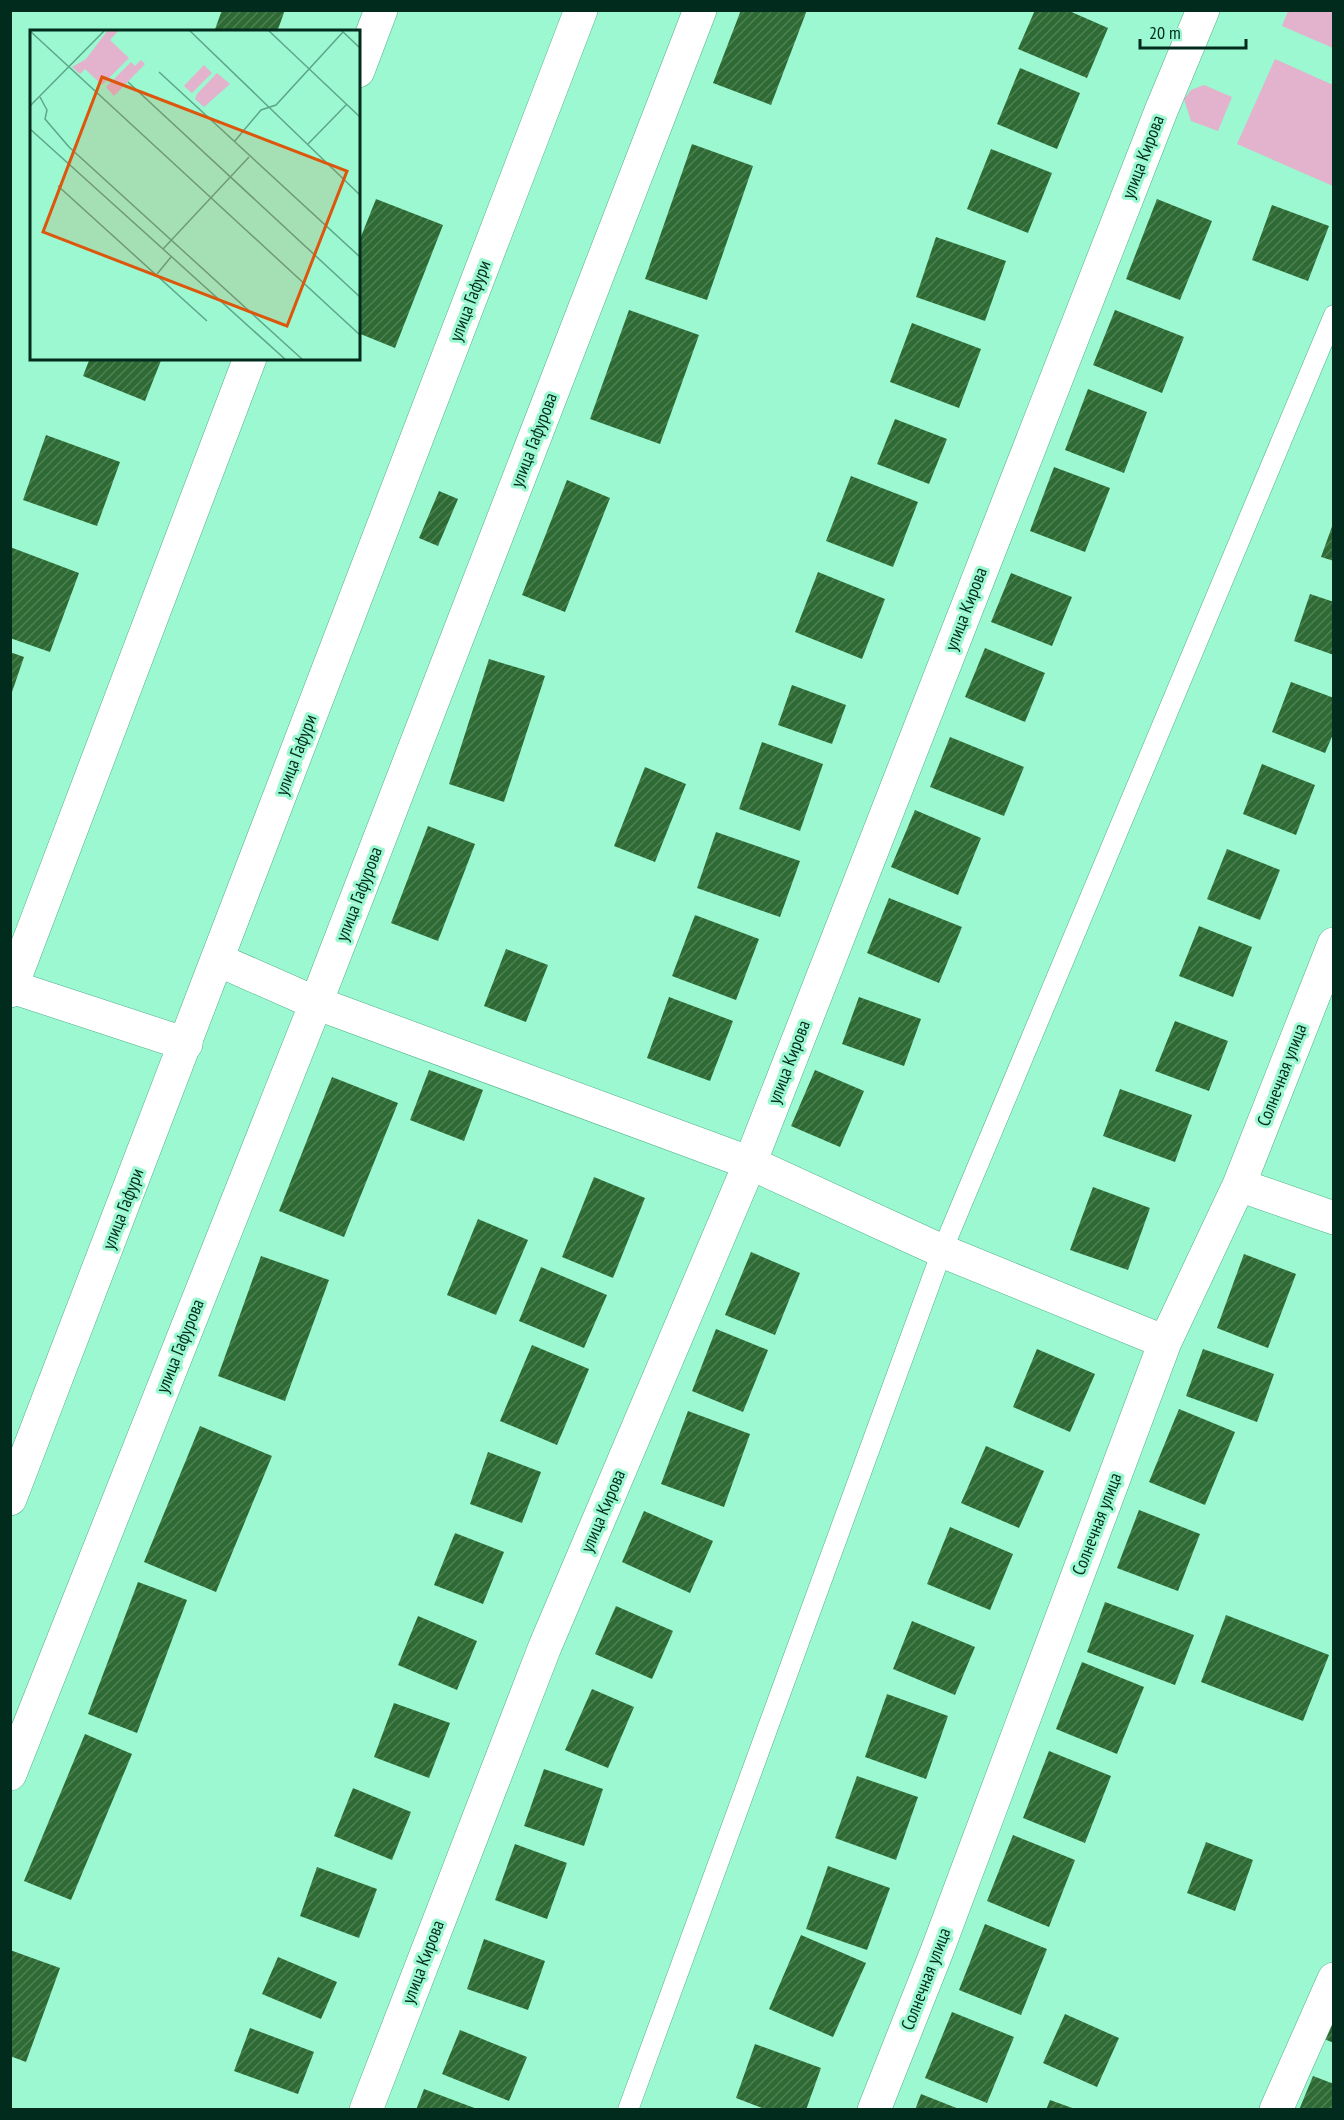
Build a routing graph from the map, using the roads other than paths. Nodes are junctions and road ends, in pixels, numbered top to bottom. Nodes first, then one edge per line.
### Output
1 (381, 10) edge
2 (580, 10) edge
3 (700, 10) edge
4 (1203, 10) edge
5 (360, 66) edge
6 (1334, 315) edge
7 (249, 360) edge
8 (1334, 944) edge
9 (218, 960) junction
10 (11, 989) edge
11 (316, 1003) junction
12 (186, 1044) junction
13 (750, 1164) junction
14 (1239, 1185) junction
15 (1334, 1218) edge
16 (942, 1251) junction
17 (1166, 1342) junction
18 (10, 1499) edge
19 (10, 1774) edge
20 (1334, 1979) edge
21 (366, 2109) edge
22 (628, 2109) edge
23 (874, 2109) edge
24 (1275, 2109) edge

1 - 5 street
2 - 9 street, улица Гафури
3 - 11 street, улица Гафурова
4 - 13 street, улица Кирова
6 - 16 lane
7 - 10 street
8 - 14 street, Солнечная улица
9 - 11 street
9 - 12 street, улица Гафури
10 - 12 street
11 - 13 street
11 - 19 street, улица Гафурова
12 - 18 street, улица Гафури
13 - 16 street
13 - 21 street, улица Кирова
14 - 15 street
14 - 17 street, Солнечная улица
16 - 17 street
16 - 22 lane
17 - 23 street, Солнечная улица
20 - 24 street

